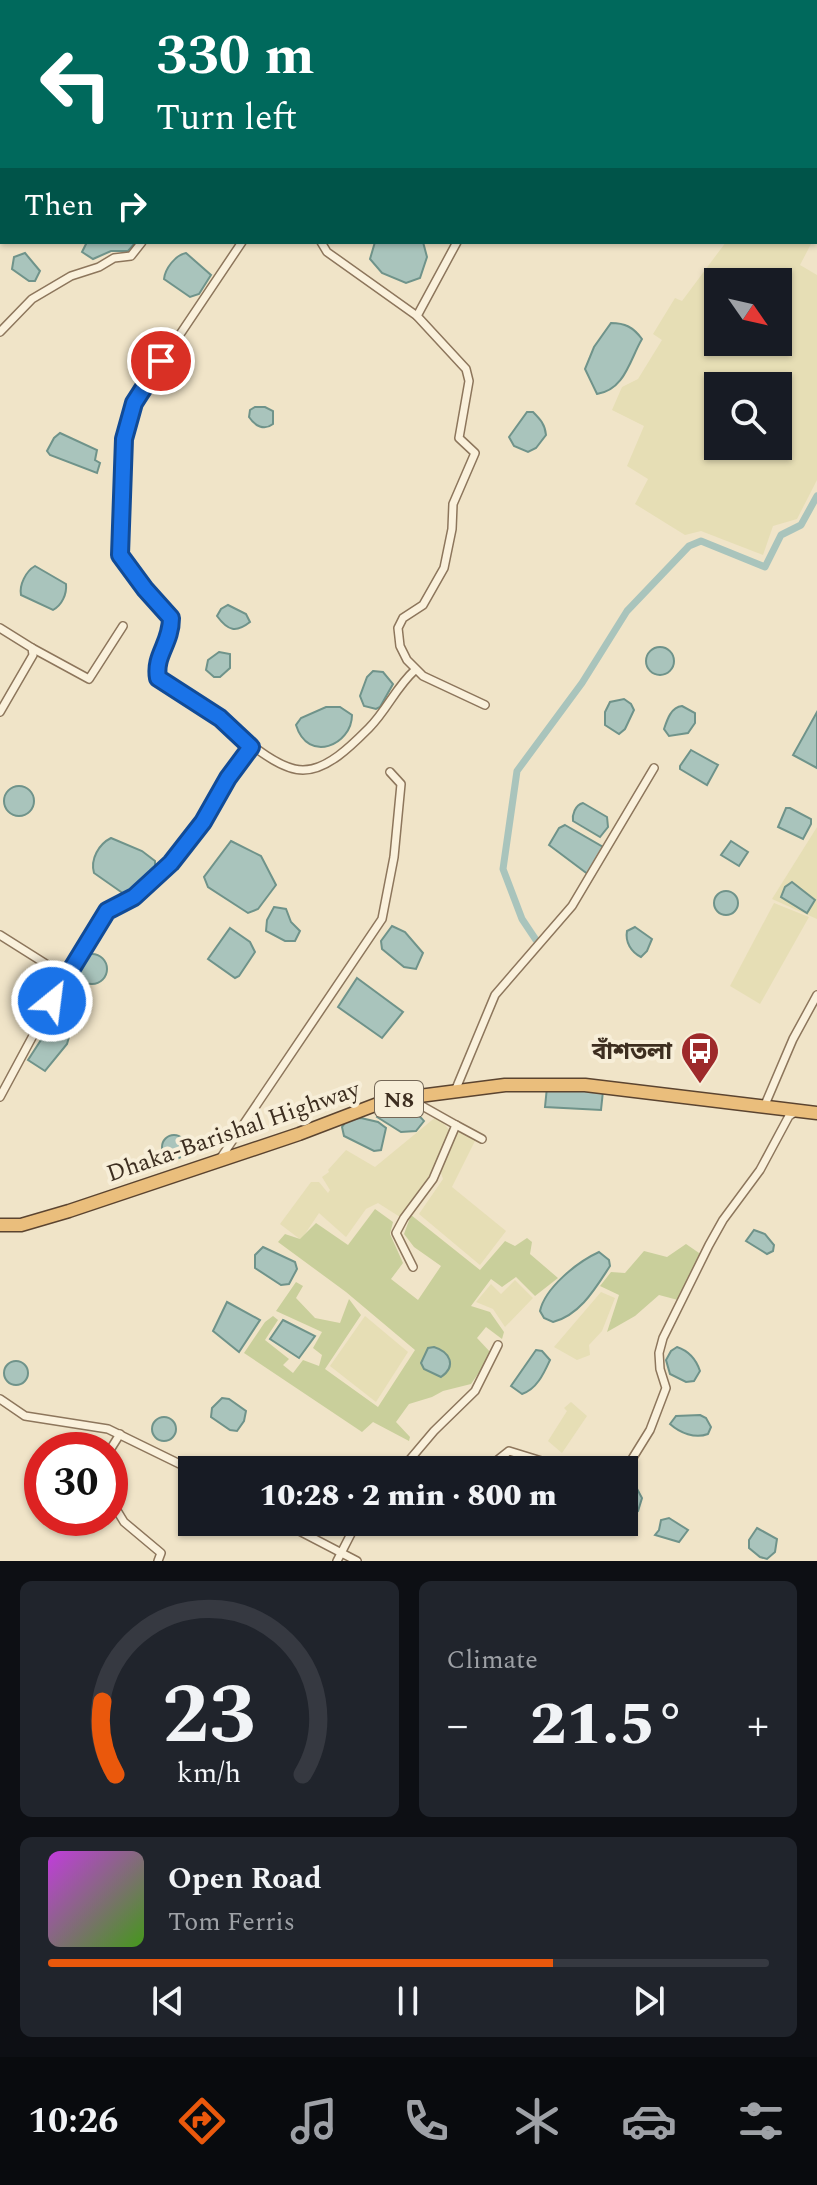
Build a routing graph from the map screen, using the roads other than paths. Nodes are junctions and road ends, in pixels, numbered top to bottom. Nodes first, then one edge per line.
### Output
1 (140, 244) edge
2 (241, 244) edge
3 (322, 244) edge
4 (456, 244) edge
5 (417, 316) junction
6 (0, 332) edge
7 (123, 626) dead end
8 (0, 628) edge
9 (32, 648) junction
10 (415, 670) junction
11 (485, 705) dead end
12 (0, 712) edge
13 (251, 747) junction
14 (654, 768) dead end
15 (390, 772) dead end
16 (0, 935) edge
17 (65, 976) junction
18 (817, 995) edge
19 (455, 1091) junction
20 (0, 1097) edge
21 (405, 1098) junction
22 (764, 1107) junction
23 (797, 1111) junction
24 (817, 1113) edge
25 (456, 1125) junction
26 (482, 1139) dead end
27 (219, 1160) junction
28 (0, 1225) edge
29 (413, 1267) dead end
30 (498, 1345) dead end
31 (0, 1399) edge
32 (115, 1432) edge
33 (128, 1438) edge
34 (413, 1456) edge
35 (503, 1456) edge
36 (531, 1456) edge
37 (634, 1456) edge
38 (178, 1463) edge
39 (128, 1525) edge
40 (310, 1536) edge
41 (349, 1536) edge
42 (343, 1553) junction
43 (158, 1561) edge
44 (337, 1561) edge
45 (357, 1561) edge

1 - 6 street
2 - 13 street
3 - 5 street
4 - 5 street
5 - 10 street
7 - 9 street
8 - 9 street
9 - 12 street
10 - 11 street
10 - 13 street
13 - 17 street
14 - 19 street
15 - 27 street
16 - 17 street
17 - 20 street
18 - 22 street
19 - 21 highway, Dhaka-Barishal Highway / N8
19 - 22 highway, Dhaka-Barishal Highway / N8
21 - 25 street
21 - 27 highway, Dhaka-Barishal Highway / N8
22 - 23 highway, Dhaka-Barishal Highway / N8
23 - 24 highway, Dhaka-Barishal Highway / N8
23 - 37 street
25 - 26 street
25 - 29 street
27 - 28 highway, Dhaka-Barishal Highway / N8
30 - 34 street
31 - 32 street
33 - 38 street
35 - 36 street
39 - 43 street
40 - 42 street
41 - 42 street
42 - 44 street
42 - 45 street

